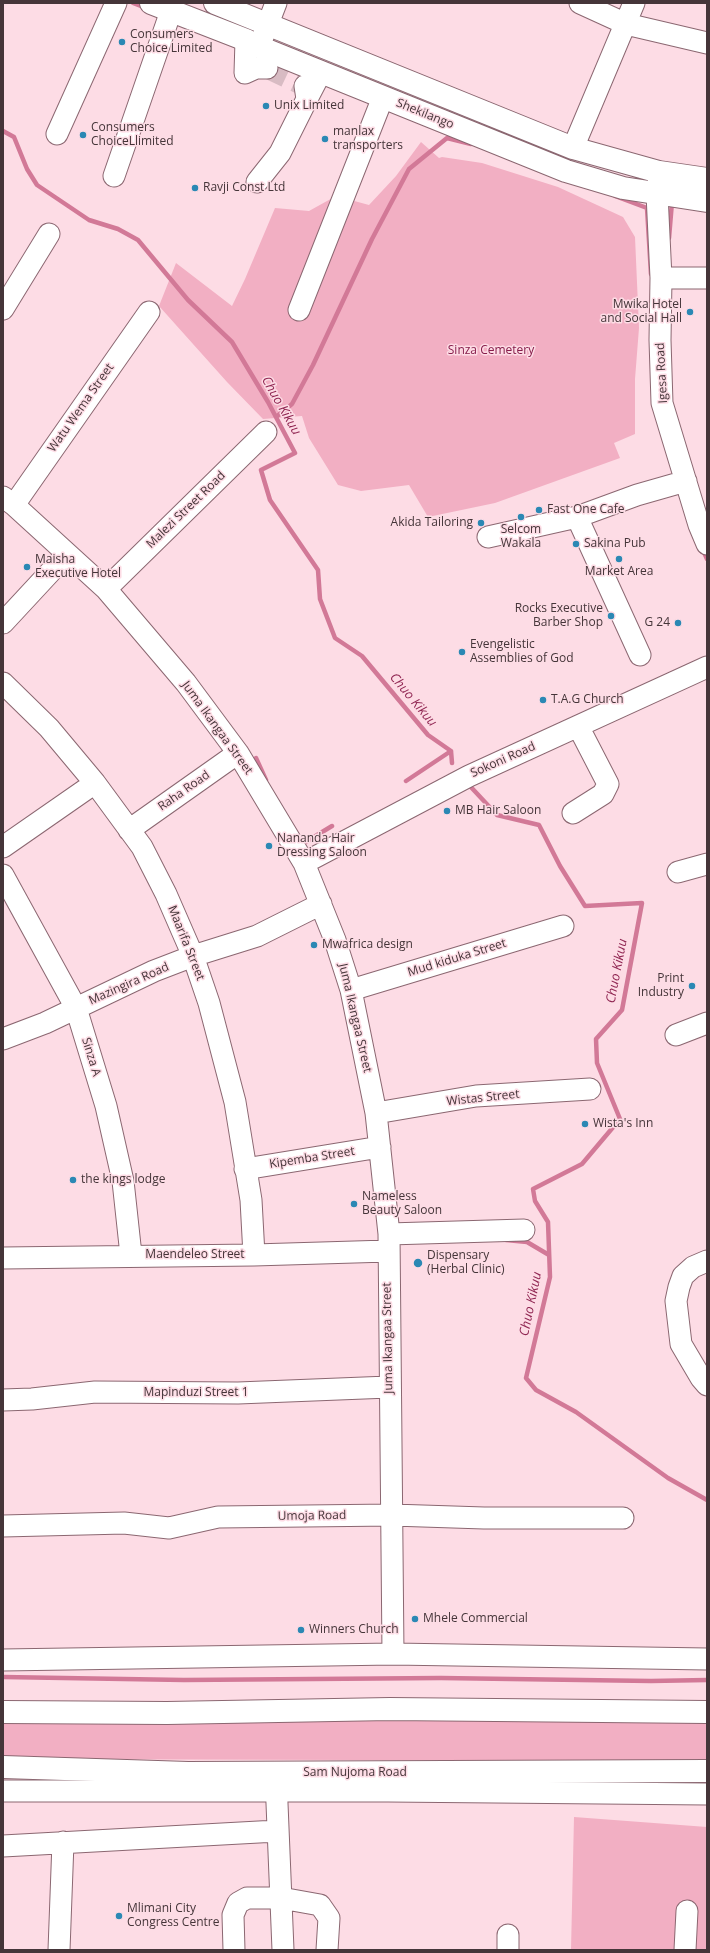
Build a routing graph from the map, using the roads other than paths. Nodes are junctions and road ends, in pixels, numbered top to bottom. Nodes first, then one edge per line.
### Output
1 (116, 3) edge
2 (151, 3) edge
3 (215, 3) edge
4 (276, 3) edge
5 (580, 3) edge
6 (634, 3) edge
7 (171, 11) junction
8 (626, 24) junction
9 (267, 25) junction
10 (707, 43) edge
11 (253, 44) junction
12 (321, 46) junction
13 (267, 68) tunnel mouth
14 (312, 81) junction
15 (383, 97) junction
16 (57, 134) dead end
17 (573, 148) junction
18 (659, 172) junction
19 (114, 176) dead end
20 (707, 179) edge
21 (257, 182) dead end
22 (657, 194) junction
23 (707, 201) edge
24 (49, 234) dead end
25 (661, 278) junction
26 (707, 278) edge
27 (3, 309) edge
28 (299, 310) dead end
29 (149, 312) dead end
30 (266, 432) dead end
31 (686, 481) junction
32 (8, 501) edge
33 (577, 517) junction
34 (488, 537) dead end
35 (707, 544) edge
36 (67, 554) junction
37 (106, 589) junction
38 (3, 623) edge
39 (640, 655) dead end
40 (707, 667) edge
41 (3, 683) edge
42 (578, 726) junction
43 (238, 753) junction
44 (95, 783) junction
45 (573, 813) dead end
46 (129, 830) junction
47 (3, 847) edge
48 (304, 863) junction
49 (707, 864) edge
50 (678, 872) dead end
51 (3, 875) edge
52 (322, 904) junction
53 (563, 926) dead end
54 (193, 956) junction
55 (351, 990) junction
56 (76, 1008) junction
57 (707, 1023) edge
58 (676, 1035) dead end
59 (3, 1039) edge
60 (590, 1089) dead end
61 (376, 1113) junction
62 (380, 1147) junction
63 (245, 1169) junction
64 (524, 1230) dead end
65 (388, 1242) junction
66 (131, 1255) junction
67 (254, 1255) junction
68 (3, 1258) edge
69 (707, 1261) edge
70 (707, 1385) edge
71 (389, 1387) junction
72 (3, 1400) edge
73 (392, 1515) junction
74 (623, 1518) dead end
75 (3, 1526) edge
76 (393, 1654) junction
77 (707, 1659) edge
78 (3, 1660) edge
79 (3, 1712) edge
80 (707, 1712) edge
81 (3, 1767) edge
82 (707, 1771) edge
83 (276, 1783) junction
84 (3, 1791) edge
85 (707, 1794) edge
86 (276, 1831) junction
87 (63, 1842) junction
88 (3, 1846) edge
89 (281, 1898) junction
90 (687, 1911) dead end
91 (59, 1950) edge
92 (234, 1950) edge
93 (283, 1950) edge
94 (327, 1950) edge
95 (686, 1950) edge

1 - 16 street
2 - 7 main road, Shekilango
3 - 9 main road, Shekilango
4 - 9 street
5 - 8 street
6 - 8 street
7 - 11 main road, Shekilango
7 - 19 street
8 - 10 street
8 - 17 street
9 - 11 street
9 - 12 main road, Shekilango
11 - 13 street
11 - 14 main road, Shekilango
12 - 14 main road
12 - 17 main road, Shekilango
14 - 15 main road, Shekilango
14 - 21 street
15 - 22 main road, Shekilango
15 - 28 street
17 - 18 main road, Shekilango
18 - 20 main road, Shekilango
18 - 22 street, Igesa Road
22 - 23 main road, Shekilango
22 - 25 street, Igesa Road
24 - 27 street
25 - 26 street
25 - 31 street, Igesa Road
29 - 32 street, Watu Wema Street
30 - 37 street, Malezi Street Road
31 - 33 street
31 - 35 street, Igesa Road
32 - 36 street, Juma Ikangaa Street
33 - 34 street
33 - 39 street
36 - 37 street, Juma Ikangaa Street
36 - 38 street
37 - 43 street, Juma Ikangaa Street
40 - 42 street, Sokoni Road
41 - 44 street, Maarifa Street
42 - 45 street
42 - 48 street, Sokoni Road
43 - 46 street, Raha Road
43 - 48 street, Juma Ikangaa Street
44 - 46 street, Maarifa Street
44 - 47 street
46 - 54 street, Maarifa Street
48 - 52 street, Juma Ikangaa Street
49 - 50 street
51 - 56 street, Sinza A
52 - 54 street, Mazingira Road
52 - 55 street, Juma Ikangaa Street
53 - 55 street, Mud kiduka Street
54 - 56 street, Mazingira Road
54 - 63 street, Maarifa Street
55 - 61 street, Juma Ikangaa Street
56 - 59 street, Mazingira Road
56 - 66 street, Sinza A
57 - 58 street
60 - 61 street, Wistas Street
61 - 62 street, Juma Ikangaa Street
62 - 63 street, Kipemba Street
62 - 65 street, Juma Ikangaa Street
63 - 67 street, Maarifa Street
64 - 65 street, Maendeleo Street
65 - 67 street, Maendeleo Street
65 - 71 street, Juma Ikangaa Street
66 - 67 street, Maendeleo Street
66 - 68 street, Maendeleo Street
69 - 70 street
71 - 72 street, Mapinduzi Street 1
71 - 73 street, Juma Ikangaa Street
73 - 74 street, Umoja Road
73 - 75 street, Umoja Road
73 - 76 street, Juma Ikangaa Street
76 - 77 street
76 - 78 street
79 - 80 main road
81 - 83 main road, Sam Nujoma Road
82 - 83 main road, Sam Nujoma Road
83 - 84 street
83 - 85 street
83 - 86 street
86 - 87 street
86 - 89 street
87 - 88 street
87 - 91 street
89 - 92 street
89 - 93 street
89 - 94 street
90 - 95 street

